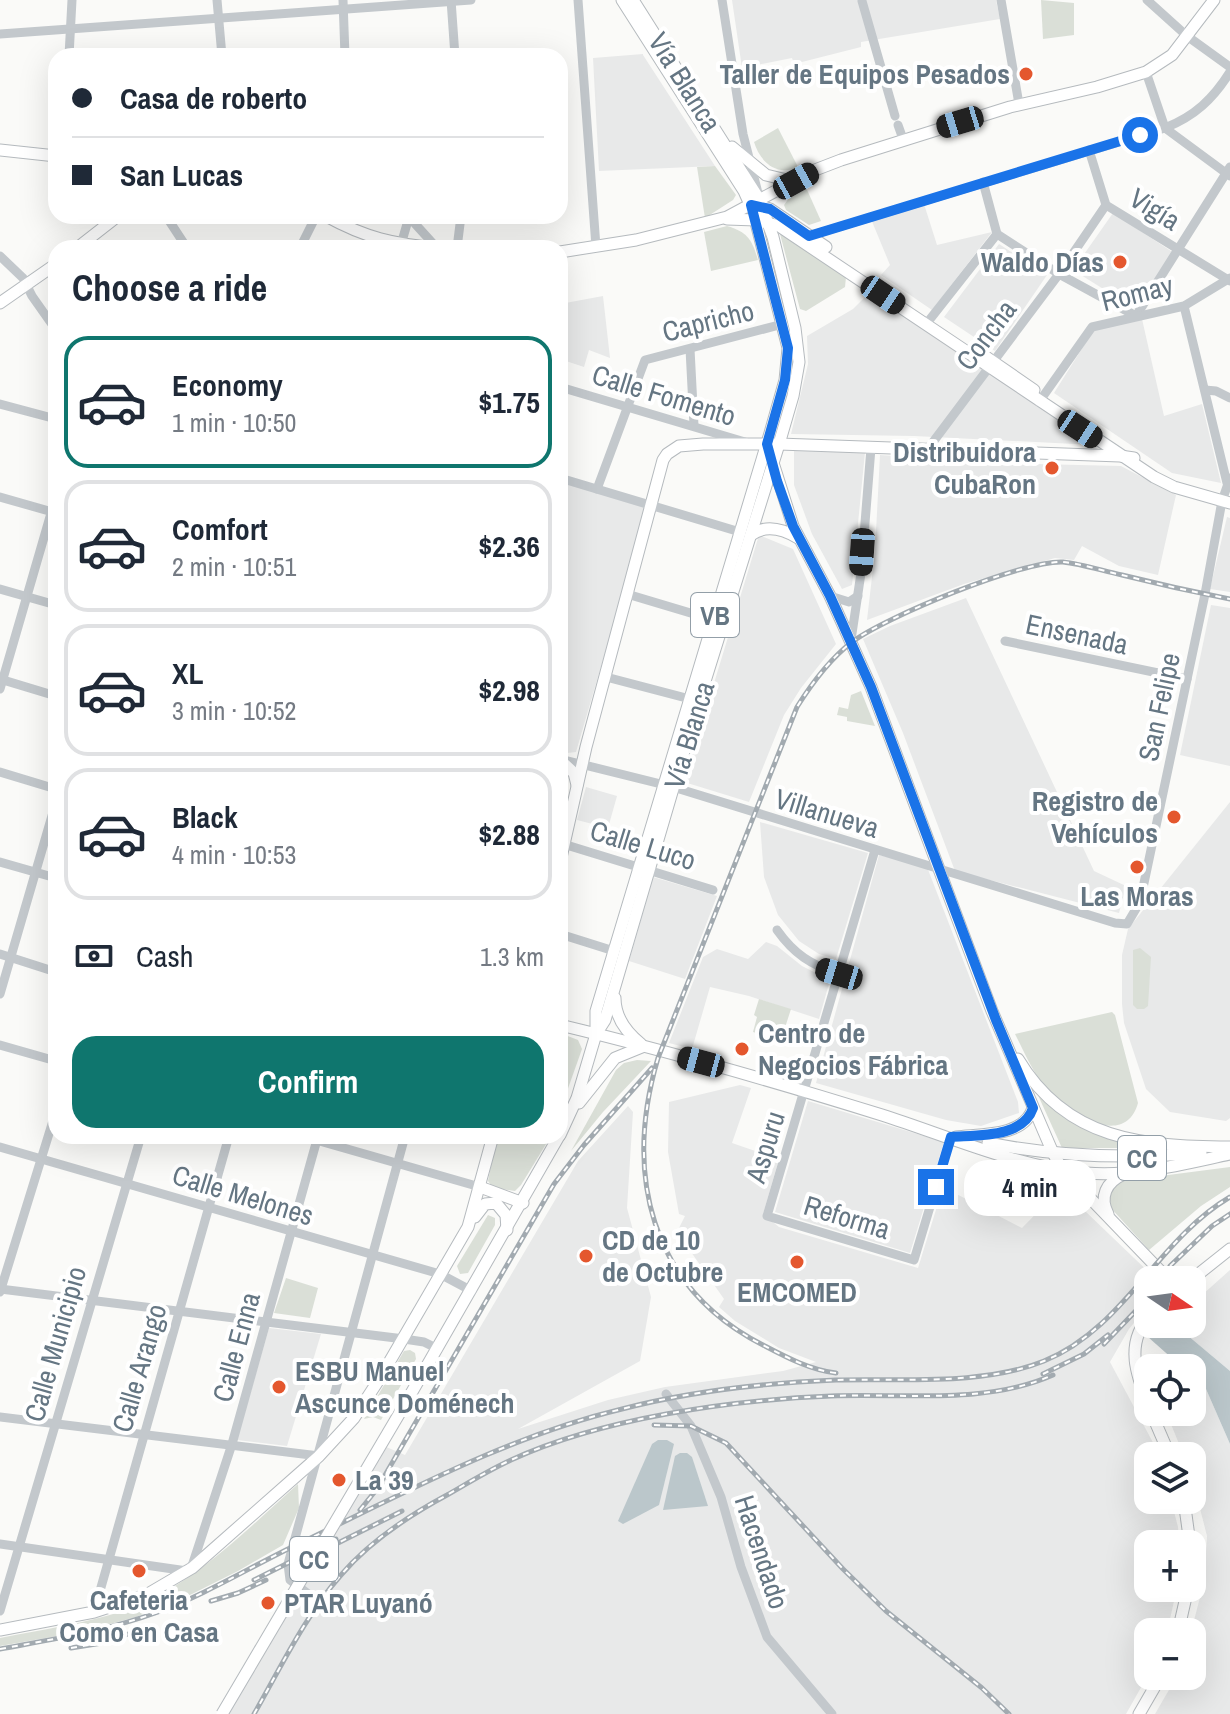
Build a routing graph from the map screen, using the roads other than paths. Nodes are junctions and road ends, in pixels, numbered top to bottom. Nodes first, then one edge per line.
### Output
1 (72, 0) edge
2 (217, 0) edge
3 (451, 0) edge
4 (471, 0) edge
5 (578, 0) edge
6 (622, 0) edge
7 (633, 0) edge
8 (722, 0) edge
9 (1001, 0) edge
10 (1147, 0) edge
11 (1214, 0) edge
12 (862, 1) edge
13 (343, 5) edge
14 (219, 19) junction
15 (70, 28) junction
16 (0, 34) edge
17 (1187, 36) junction
18 (69, 48) edge
19 (221, 48) edge
20 (345, 48) edge
21 (454, 48) edge
22 (1230, 69) edge
23 (1146, 72) junction
24 (1019, 104) junction
25 (1165, 128) junction
26 (716, 131) junction
27 (903, 139) junction
28 (0, 150) edge
29 (1089, 150) junction
30 (48, 155) edge
31 (750, 164) junction
32 (1229, 172) edge
33 (796, 181) junction
34 (983, 182) junction
35 (758, 203) junction
36 (1106, 205) junction
37 (719, 219) junction
38 (768, 219) junction
39 (108, 224) edge
40 (340, 224) edge
41 (416, 224) edge
42 (997, 234) junction
43 (809, 236) junction
44 (87, 240) edge
45 (381, 240) edge
46 (430, 240) edge
47 (596, 247) junction
48 (1180, 250) junction
49 (568, 251) edge
50 (0, 256) edge
51 (48, 270) edge
52 (1059, 274) junction
53 (1229, 280) edge
54 (26, 286) junction
55 (0, 303) edge
56 (1184, 306) junction
57 (1136, 316) junction
58 (48, 318) edge
59 (928, 321) junction
60 (783, 324) junction
61 (690, 349) junction
62 (991, 365) junction
63 (568, 389) edge
64 (1205, 390) junction
65 (1230, 398) edge
66 (1041, 399) junction
67 (0, 404) edge
68 (627, 406) junction
69 (48, 417) edge
70 (694, 426) junction
71 (767, 444) junction
72 (871, 448) junction
73 (927, 450) junction
74 (1120, 456) junction
75 (1134, 458) junction
76 (773, 464) junction
77 (568, 480) edge
78 (597, 489) junction
79 (1227, 493) edge
80 (782, 495) junction
81 (0, 497) edge
82 (652, 506) junction
83 (48, 510) edge
84 (48, 530) edge
85 (745, 534) junction
86 (800, 539) junction
87 (0, 589) edge
88 (627, 594) junction
89 (830, 596) junction
90 (858, 596) junction
91 (26, 597) junction
92 (48, 603) edge
93 (714, 620) junction
94 (851, 640) junction
95 (1005, 641) dead end
96 (606, 677) junction
97 (1187, 679) junction
98 (1, 683) edge
99 (48, 694) edge
100 (690, 699) junction
101 (568, 761) edge
102 (582, 764) junction
103 (568, 767) edge
104 (0, 772) edge
105 (668, 786) junction
106 (48, 787) edge
107 (577, 793) junction
108 (568, 824) edge
109 (48, 830) edge
110 (568, 846) edge
111 (875, 850) junction
112 (0, 862) edge
113 (644, 868) junction
114 (939, 869) junction
115 (36, 872) junction
116 (48, 876) edge
117 (713, 890) dead end
118 (1127, 924) joint
119 (777, 930) dead end
120 (568, 937) edge
121 (614, 951) junction
122 (0, 954) edge
123 (11, 958) junction
124 (48, 970) edge
125 (839, 974) junction
126 (615, 988) junction
127 (0, 994) edge
128 (596, 1011) junction
129 (996, 1020) junction
130 (568, 1025) edge
131 (568, 1027) edge
132 (596, 1034) junction
133 (0, 1045) edge
134 (644, 1047) junction
135 (48, 1059) edge
136 (805, 1091) junction
137 (1033, 1108) junction
138 (568, 1112) edge
139 (568, 1116) edge
140 (48, 1137) edge
141 (951, 1137) junction
142 (138, 1144) edge
143 (227, 1144) edge
144 (315, 1144) edge
145 (336, 1144) edge
146 (403, 1144) edge
147 (491, 1144) edge
148 (555, 1144) edge
149 (0, 1147) edge
150 (1230, 1151) edge
151 (1053, 1153) junction
152 (41, 1159) junction
153 (1016, 1159) junction
154 (398, 1164) junction
155 (1062, 1169) junction
156 (1134, 1171) junction
157 (126, 1183) junction
158 (480, 1187) junction
159 (476, 1201) junction
160 (490, 1202) junction
161 (523, 1203) junction
162 (208, 1207) junction
163 (767, 1216) joint
164 (468, 1227) junction
165 (1116, 1228) junction
166 (507, 1230) junction
167 (290, 1232) junction
168 (1230, 1249) edge
169 (373, 1256) junction
170 (1155, 1266) edge
171 (1206, 1268) edge
172 (440, 1274) junction
173 (0, 1290) edge
174 (472, 1291) junction
175 (90, 1301) junction
176 (178, 1310) junction
177 (265, 1323) junction
178 (351, 1332) junction
179 (404, 1339) junction
180 (438, 1349) junction
181 (666, 1394) dead end
182 (0, 1417) edge
183 (55, 1422) junction
184 (144, 1434) junction
185 (232, 1444) junction
186 (319, 1456) junction
187 (0, 1544) edge
188 (18, 1546) junction
189 (108, 1561) junction
190 (190, 1569) junction
191 (0, 1611) edge
192 (94, 1612) junction
193 (332, 1612) dead end
194 (0, 1630) edge
195 (1153, 1690) edge
196 (222, 1714) edge
197 (832, 1714) edge
198 (1139, 1714) edge

1 - 15 street
2 - 14 street
3 - 4 street
3 - 13 street
3 - 21 street
5 - 47 street
6 - 35 main road, Vía Blanca / VB
7 - 26 main road, Vía Blanca / VB
8 - 31 street
9 - 24 street
10 - 17 street
11 - 17 main road
12 - 27 street
13 - 14 street
13 - 20 street
14 - 15 street
14 - 19 street
15 - 16 street
15 - 18 street
17 - 22 street
17 - 23 main road
22 - 25 street
23 - 24 main road
23 - 25 street
24 - 27 main road
25 - 29 street
25 - 32 street
26 - 31 main road
26 - 35 main road, Vía Blanca / VB
27 - 33 main road
28 - 30 main road
29 - 34 street
29 - 36 street, Vigía
31 - 33 main road
31 - 35 street
32 - 48 street
33 - 35 main road
33 - 38 main road
34 - 42 street
34 - 43 street
35 - 37 main road
35 - 38 main road
35 - 38 main road, Vía Blanca / VB
36 - 48 street, Vigía
36 - 52 street, Concha
37 - 38 main road
37 - 47 main road
38 - 43 main road
38 - 59 main road
38 - 60 main road, Vía Blanca / VB
38 - 71 main road, Vía Blanca / VB
39 - 44 main road
40 - 45 main road
41 - 46 street
42 - 52 street
42 - 59 street
43 - 59 main road
47 - 49 main road
48 - 53 street, Vigía
48 - 57 street
50 - 54 street
51 - 54 main road
52 - 57 street
52 - 62 street, Concha
53 - 56 street, Romay
54 - 55 main road
54 - 58 street
56 - 57 street, Romay
56 - 64 street
57 - 66 street, Romay
59 - 62 main road
60 - 61 street, Capricho
60 - 71 main road, Vía Blanca / VB
61 - 68 street, Capricho
61 - 70 street
62 - 66 main road
62 - 73 street, Concha
63 - 68 street, Calle Fomento
64 - 65 street
64 - 79 street
66 - 74 main road
66 - 75 main road
67 - 69 street
68 - 70 street, Calle Fomento
68 - 78 street
70 - 71 street, Calle Fomento
71 - 72 main road
71 - 76 main road
71 - 80 main road
71 - 82 main road
71 - 85 main road, Vía Blanca / VB
72 - 73 main road
72 - 90 street
73 - 74 main road
74 - 75 main road
74 - 79 main road
75 - 79 main road
76 - 80 main road
76 - 85 main road, Vía Blanca / VB
77 - 78 street
78 - 82 street
79 - 97 street, San Felipe
80 - 86 main road
81 - 83 street
82 - 85 street
82 - 88 main road
84 - 91 street
85 - 86 main road
85 - 93 main road, Vía Blanca / VB
85 - 105 main road, Vía Blanca / VB
86 - 89 main road
87 - 91 street
88 - 93 street
88 - 96 main road
89 - 90 street
89 - 94 main road
90 - 94 street
91 - 92 street
91 - 98 street
93 - 100 main road, Vía Blanca / VB
94 - 114 main road
95 - 97 street, Ensenada
96 - 100 street
96 - 102 main road
97 - 118 street, San Felipe
98 - 99 street
100 - 105 main road, Vía Blanca / VB
101 - 102 street, Villanueva
102 - 105 street, Villanueva
102 - 107 main road
103 - 107 main road
104 - 106 street
105 - 111 street, Villanueva
105 - 113 main road, Vía Blanca / VB
107 - 108 main road
109 - 115 street
110 - 113 street, Calle Luco
111 - 114 street, Villanueva
111 - 125 street, Aspuru
112 - 115 street
113 - 117 street, Calle Luco
113 - 121 main road, Vía Blanca / VB
113 - 126 main road, Vía Blanca / VB
114 - 118 street, Villanueva
114 - 129 main road
115 - 116 street
115 - 123 street
119 - 125 street
120 - 121 street
121 - 128 main road, Vía Blanca / VB
122 - 123 street
123 - 124 street
123 - 127 street
125 - 136 street, Aspuru
126 - 132 main road, Vía Blanca / VB
126 - 134 main road
128 - 130 main road
128 - 132 main road, Vía Blanca / VB
129 - 137 main road
129 - 150 main road
131 - 132 main road
132 - 134 main road, CC
132 - 138 main road, Vía Blanca / CC
133 - 135 street
134 - 136 main road, CC
134 - 139 main road
136 - 141 main road, CC
136 - 163 street, Aspuru
137 - 141 main road
137 - 151 main road
140 - 152 street
141 - 151 main road, CC
141 - 153 main road, CC
141 - 163 street, Reforma
142 - 157 street, Calle Municipio
143 - 162 street, Calle Arango
144 - 167 street, Calle Enna
145 - 154 street
146 - 154 street
147 - 158 main road
148 - 161 main road, Vía Blanca / CC
149 - 152 street, Calle Melones
150 - 151 main road, CC
150 - 156 main road, CC
151 - 155 main road
152 - 157 street, Calle Melones
152 - 173 street
153 - 155 main road, CC
153 - 165 main road
154 - 158 street
154 - 169 street
155 - 156 main road, CC
155 - 165 main road
156 - 165 main road
157 - 162 street, Calle Melones
157 - 175 street, Calle Municipio
158 - 159 main road
158 - 161 main road
159 - 160 main road
159 - 164 main road
160 - 164 main road
160 - 166 main road
161 - 166 main road, Vía Blanca / CC
162 - 167 street, Calle Melones
162 - 176 street, Calle Arango
164 - 172 main road
165 - 170 main road
166 - 174 main road, Vía Blanca / CC
167 - 169 street, Calle Melones
167 - 177 street, Calle Enna
168 - 171 main road
169 - 172 street, Calle Melones
169 - 178 street
172 - 174 street, Calle Melones
172 - 179 main road
173 - 175 street
174 - 180 main road, Vía Blanca / CC
175 - 176 street
175 - 183 street, Calle Municipio
176 - 177 street
176 - 184 street, Calle Arango
177 - 178 street
177 - 185 street, Calle Enna
178 - 179 street
178 - 186 street
179 - 180 street
179 - 186 main road
180 - 196 main road, Vía Blanca / CC, bridge
181 - 197 street, Hacendado
182 - 183 street
183 - 184 street
183 - 188 street, Calle Municipio
184 - 185 street
184 - 189 street, Calle Arango
185 - 186 street
185 - 190 street, Calle Enna
186 - 190 main road
186 - 193 street
187 - 188 street
188 - 189 street
188 - 191 street, Calle Municipio
189 - 190 street
189 - 192 street, Calle Arango
190 - 192 main road
192 - 194 main road
195 - 198 main road

